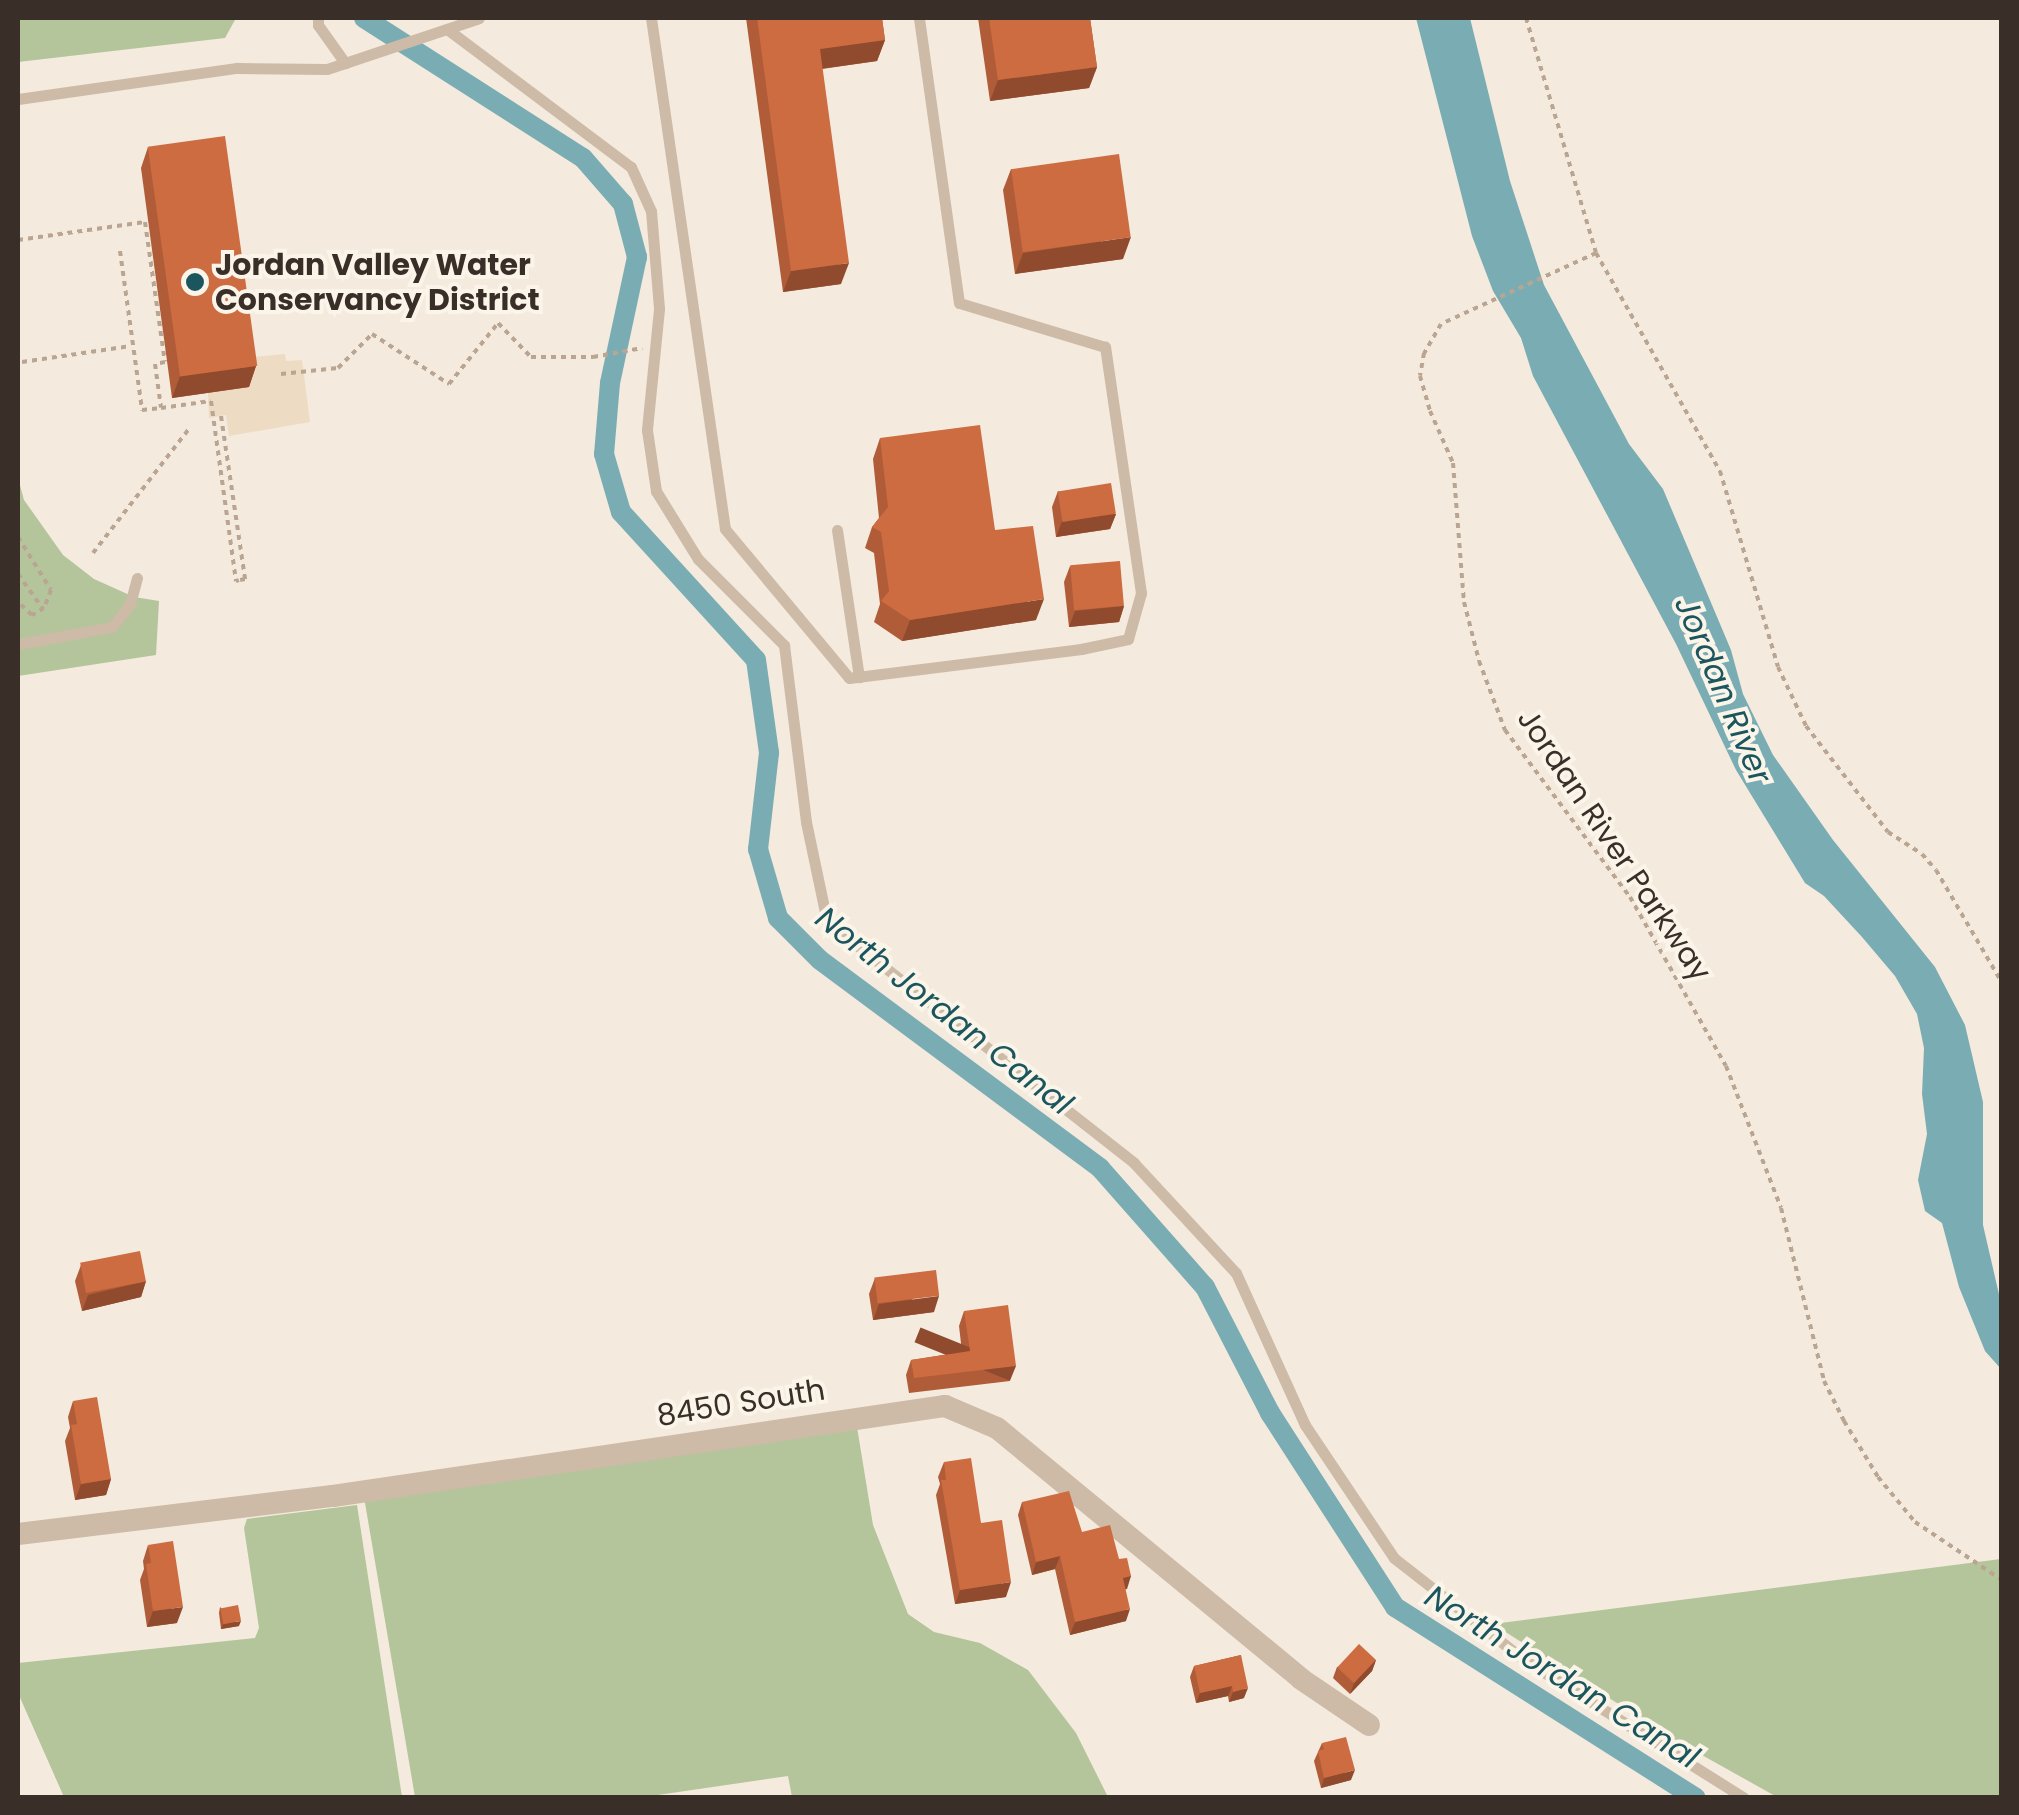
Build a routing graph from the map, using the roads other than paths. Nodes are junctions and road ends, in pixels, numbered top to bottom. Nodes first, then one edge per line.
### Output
1 (318, 18) edge
2 (479, 18) edge
3 (652, 18) edge
4 (919, 18) edge
5 (447, 29) junction
6 (345, 63) junction
7 (18, 99) edge
8 (837, 530) dead end
9 (138, 578) dead end
10 (18, 644) edge
11 (859, 676) junction
12 (18, 1534) edge
13 (1369, 1726) dead end
14 (1744, 1798) edge

1 - 6 lane
2 - 5 lane
3 - 11 lane
4 - 11 lane
5 - 6 lane
5 - 14 lane
6 - 7 lane
8 - 11 lane
9 - 10 lane
12 - 13 street, 8450 South

